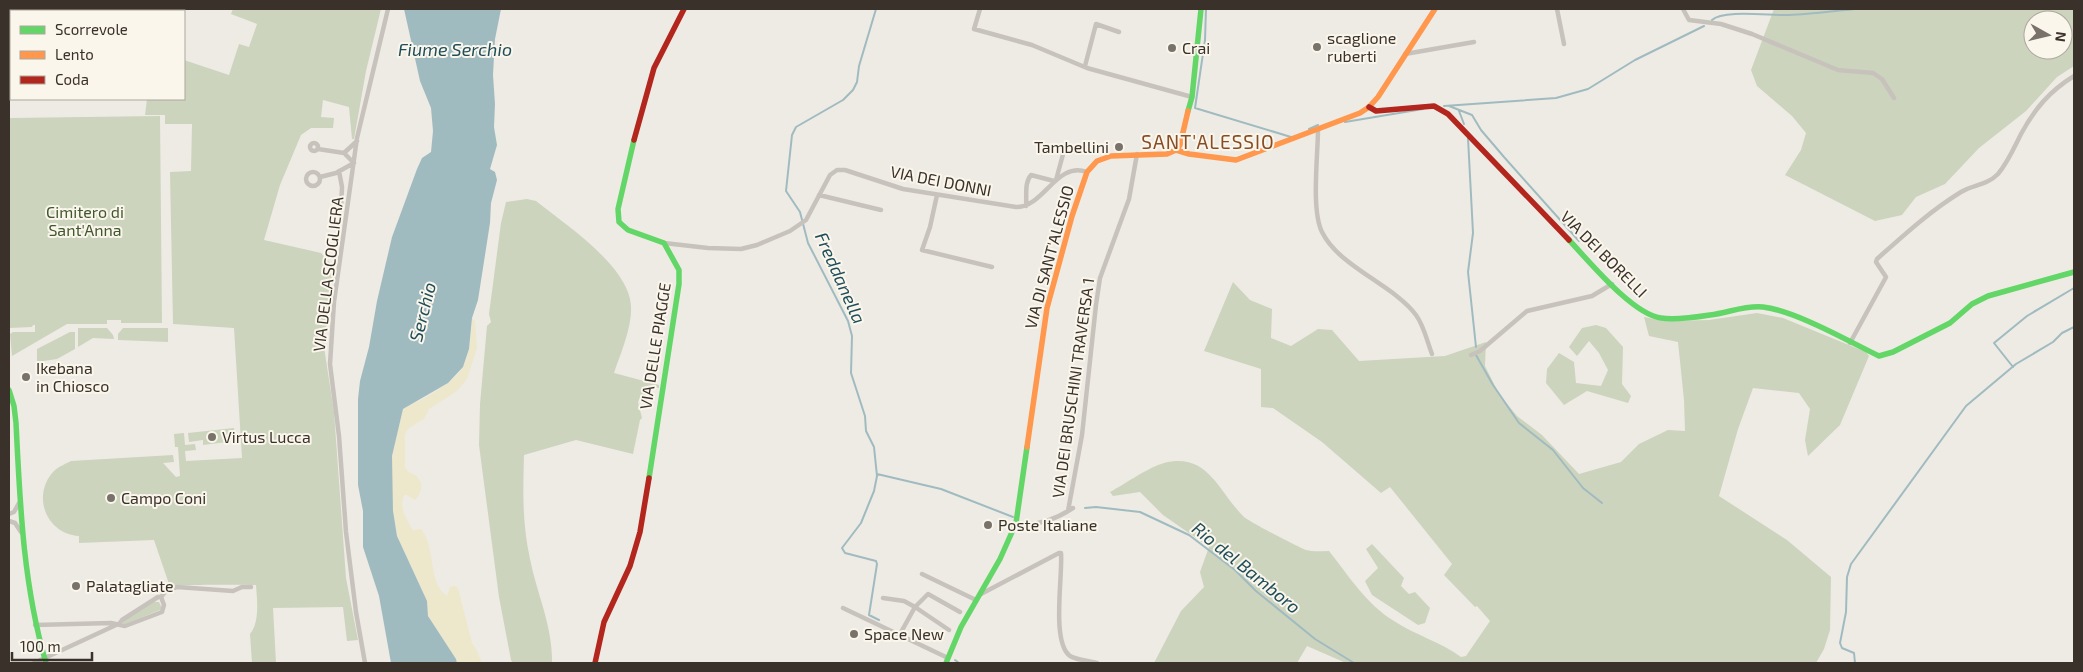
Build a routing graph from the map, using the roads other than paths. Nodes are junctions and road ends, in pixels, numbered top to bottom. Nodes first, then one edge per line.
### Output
1 (388, 9) edge
2 (684, 9) edge
3 (980, 9) edge
4 (1201, 9) edge
5 (1435, 9) edge
6 (1557, 9) edge
7 (1683, 9) edge
8 (1119, 32) dead end
9 (1474, 42) dead end
10 (1564, 44) dead end
11 (1405, 54) junction
12 (1085, 66) junction
13 (2074, 76) edge
14 (1192, 97) junction
15 (1894, 98) dead end
16 (1369, 107) junction
17 (1318, 129) junction
18 (357, 141) junction
19 (1065, 147) dead end
20 (318, 149) dead end
21 (1176, 150) junction
22 (344, 153) junction
23 (1137, 154) junction
24 (348, 158) junction
25 (354, 163) junction
26 (346, 167) junction
27 (339, 171) junction
28 (1087, 172) junction
29 (320, 177) dead end
30 (1055, 180) junction
31 (819, 195) junction
32 (937, 195) junction
33 (1026, 206) junction
34 (342, 209) dead end
35 (881, 210) dead end
36 (664, 244) junction
37 (992, 267) dead end
38 (2074, 272) edge
39 (1612, 284) junction
40 (1850, 343) junction
41 (1432, 354) dead end
42 (1471, 355) dead end
43 (9, 390) edge
44 (20, 498) junction
45 (1073, 508) dead end
46 (1068, 512) junction
47 (9, 514) edge
48 (9, 521) edge
49 (1016, 523) junction
50 (22, 534) junction
51 (922, 574) dead end
52 (251, 588) dead end
53 (161, 597) junction
54 (978, 597) junction
55 (883, 598) dead end
56 (915, 607) junction
57 (843, 608) dead end
58 (960, 612) dead end
59 (118, 624) junction
60 (35, 625) junction
61 (949, 630) dead end
62 (900, 634) junction
63 (947, 660) edge
64 (46, 661) edge
65 (34, 663) edge
66 (365, 663) edge
67 (594, 663) edge
68 (1097, 663) edge

1 - 18 street, VIA DELLA SCOGLIERA
2 - 36 street
3 - 12 street
4 - 14 street
5 - 11 street
6 - 10 street
7 - 15 street
8 - 12 street
9 - 11 street
11 - 16 street
12 - 14 street
13 - 40 street
14 - 21 street
16 - 17 street
16 - 39 street, VIA DEI BORELLI
17 - 21 street
17 - 41 street
18 - 22 street
18 - 25 street, VIA DELLA SCOGLIERA
19 - 30 street
20 - 22 street
21 - 23 street, VIA DI SANT'ALESSIO
22 - 24 street
23 - 28 street, VIA DI SANT'ALESSIO
23 - 46 street, VIA DEI BRUSCHINI TRAVERSA 1
24 - 25 street
24 - 26 street
25 - 26 street
25 - 66 street, VIA DELLA SCOGLIERA
26 - 27 street
27 - 29 street
27 - 34 street
28 - 30 street
28 - 49 street, VIA DI SANT'ALESSIO
30 - 33 street
30 - 33 street
31 - 32 street, VIA DEI DONNI
31 - 35 street
31 - 36 street, VIA DEI DONNI
32 - 33 street, VIA DEI DONNI
32 - 37 street
36 - 67 street, VIA DELLE PIAGGE
38 - 40 street, VIA DEI BORELLI
39 - 40 street, VIA DEI BORELLI
39 - 42 street
43 - 44 street
44 - 47 street
44 - 50 street
45 - 46 street
46 - 49 street
48 - 50 street
49 - 54 street, VIA DI SANT'ALESSIO
50 - 60 street
51 - 54 street
52 - 53 street
53 - 59 street
53 - 59 street
54 - 63 street, VIA DI SANT'ALESSIO
54 - 68 street
55 - 56 street
56 - 58 street
56 - 61 street
56 - 62 street
57 - 62 street
59 - 60 street
59 - 64 street
60 - 64 street
62 - 63 street
64 - 65 street

